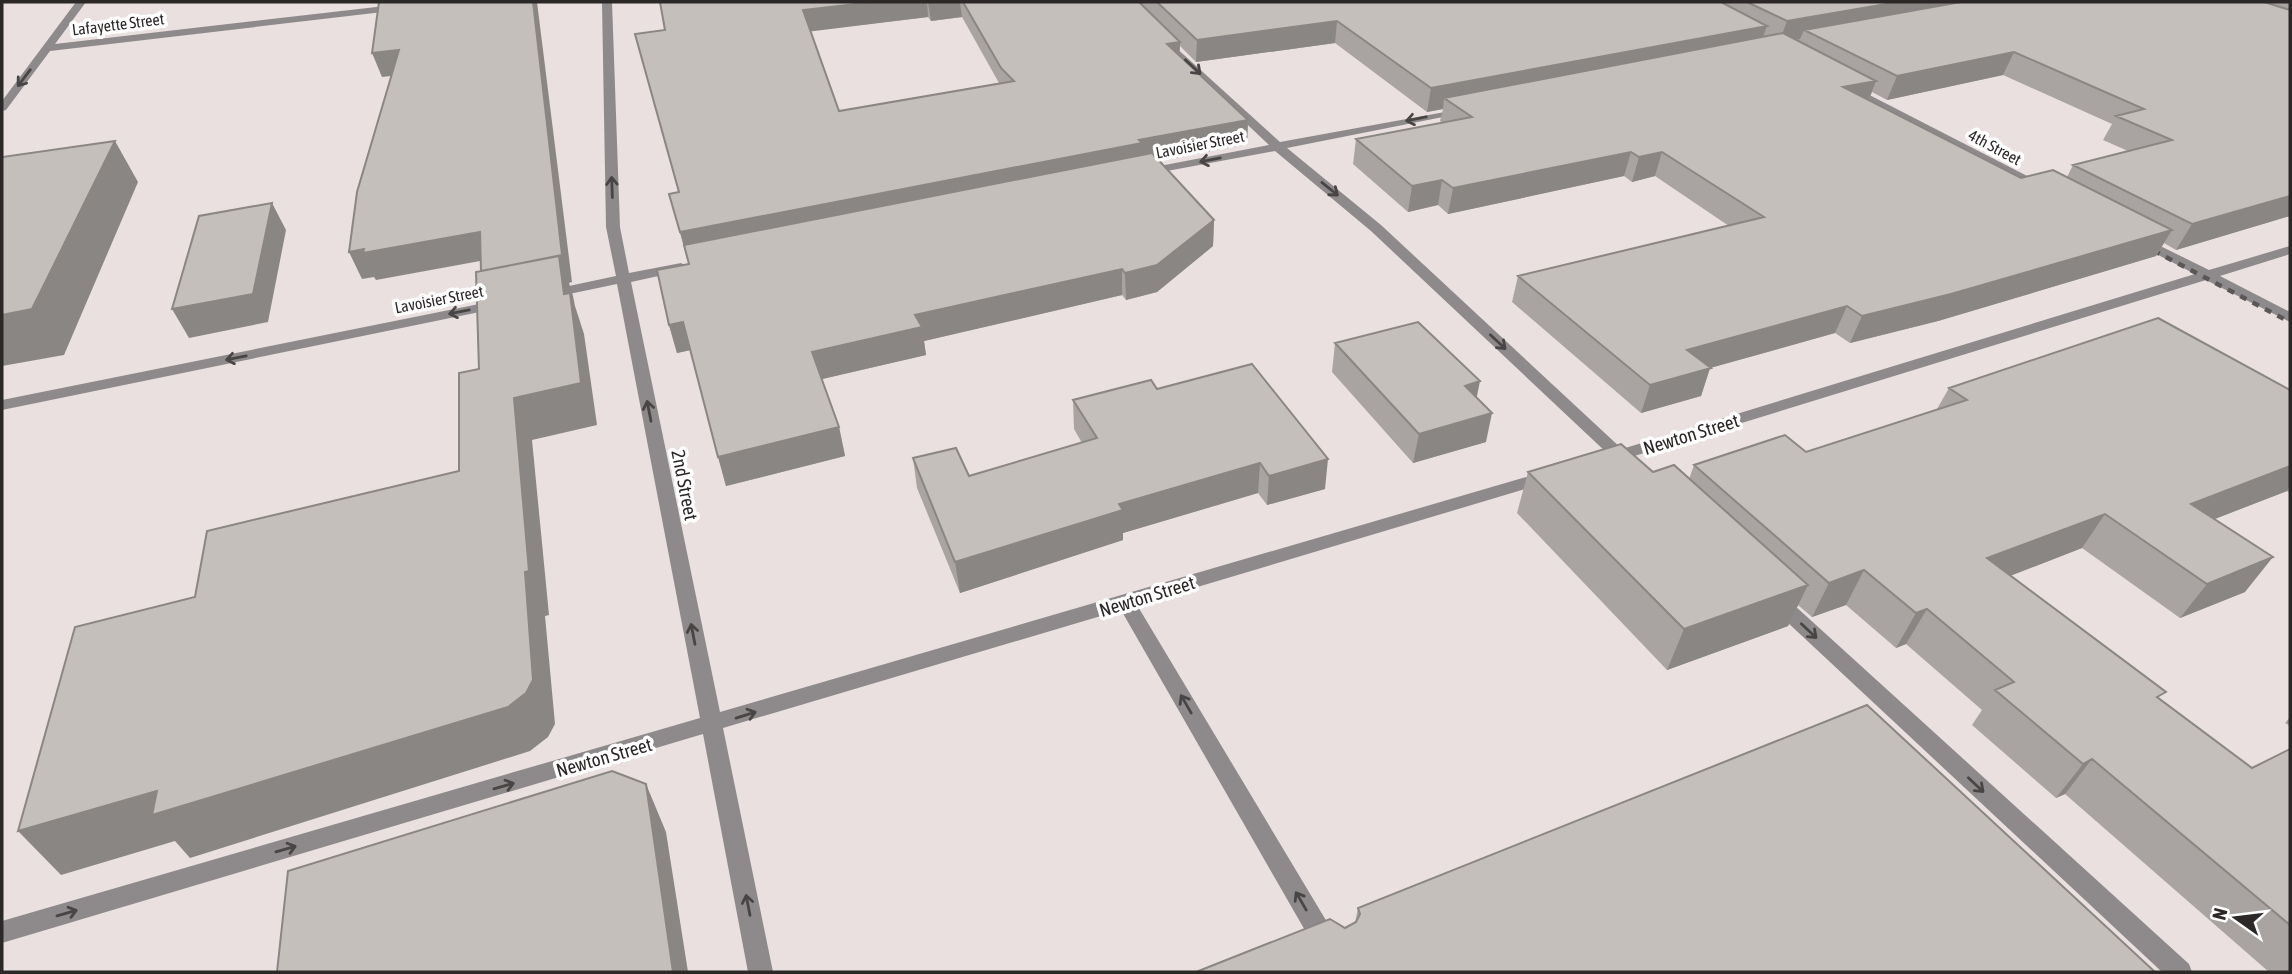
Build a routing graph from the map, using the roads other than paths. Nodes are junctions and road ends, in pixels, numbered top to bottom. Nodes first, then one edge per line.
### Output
1 (81, 2) edge
2 (443, 2) edge
3 (607, 2) edge
4 (1156, 33) edge
5 (47, 48) junction
6 (1837, 82) edge
7 (1482, 106) edge
8 (2, 108) edge
9 (1277, 146) junction
10 (1127, 177) edge
11 (2048, 192) edge
12 (2122, 231) edge
13 (2290, 250) edge
14 (690, 265) edge
15 (2209, 276) junction
16 (622, 279) junction
17 (541, 296) edge
18 (514, 301) edge
19 (2290, 318) edge
20 (2, 405) edge
21 (1619, 456) junction
22 (1592, 464) edge
23 (1565, 471) edge
24 (1639, 474) edge
25 (1761, 587) edge
26 (1126, 602) junction
27 (711, 725) junction
28 (2, 932) edge
29 (1335, 960) edge
30 (761, 972) edge
31 (2180, 972) edge

1 - 5 street
2 - 5 street, Lafayette Street
16 -> 3 street, 2nd Street
4 -> 9 street
5 -> 8 street
6 - 11 street, 4th Street
7 -> 9 street, Lavoisier Street
9 -> 10 street, Lavoisier Street
9 -> 21 street
12 - 15 street
13 - 15 street, Newton Street
14 - 16 street
15 - 19 street
15 - 21 street, Newton Street
16 - 17 street
27 -> 16 street, 2nd Street
18 -> 20 street, Lavoisier Street
21 - 22 street, Newton Street
21 - 24 street
23 - 26 street, Newton Street
25 -> 31 street
27 -> 26 street, Newton Street
29 -> 26 street
28 -> 27 street, Newton Street
30 -> 27 street, 2nd Street

